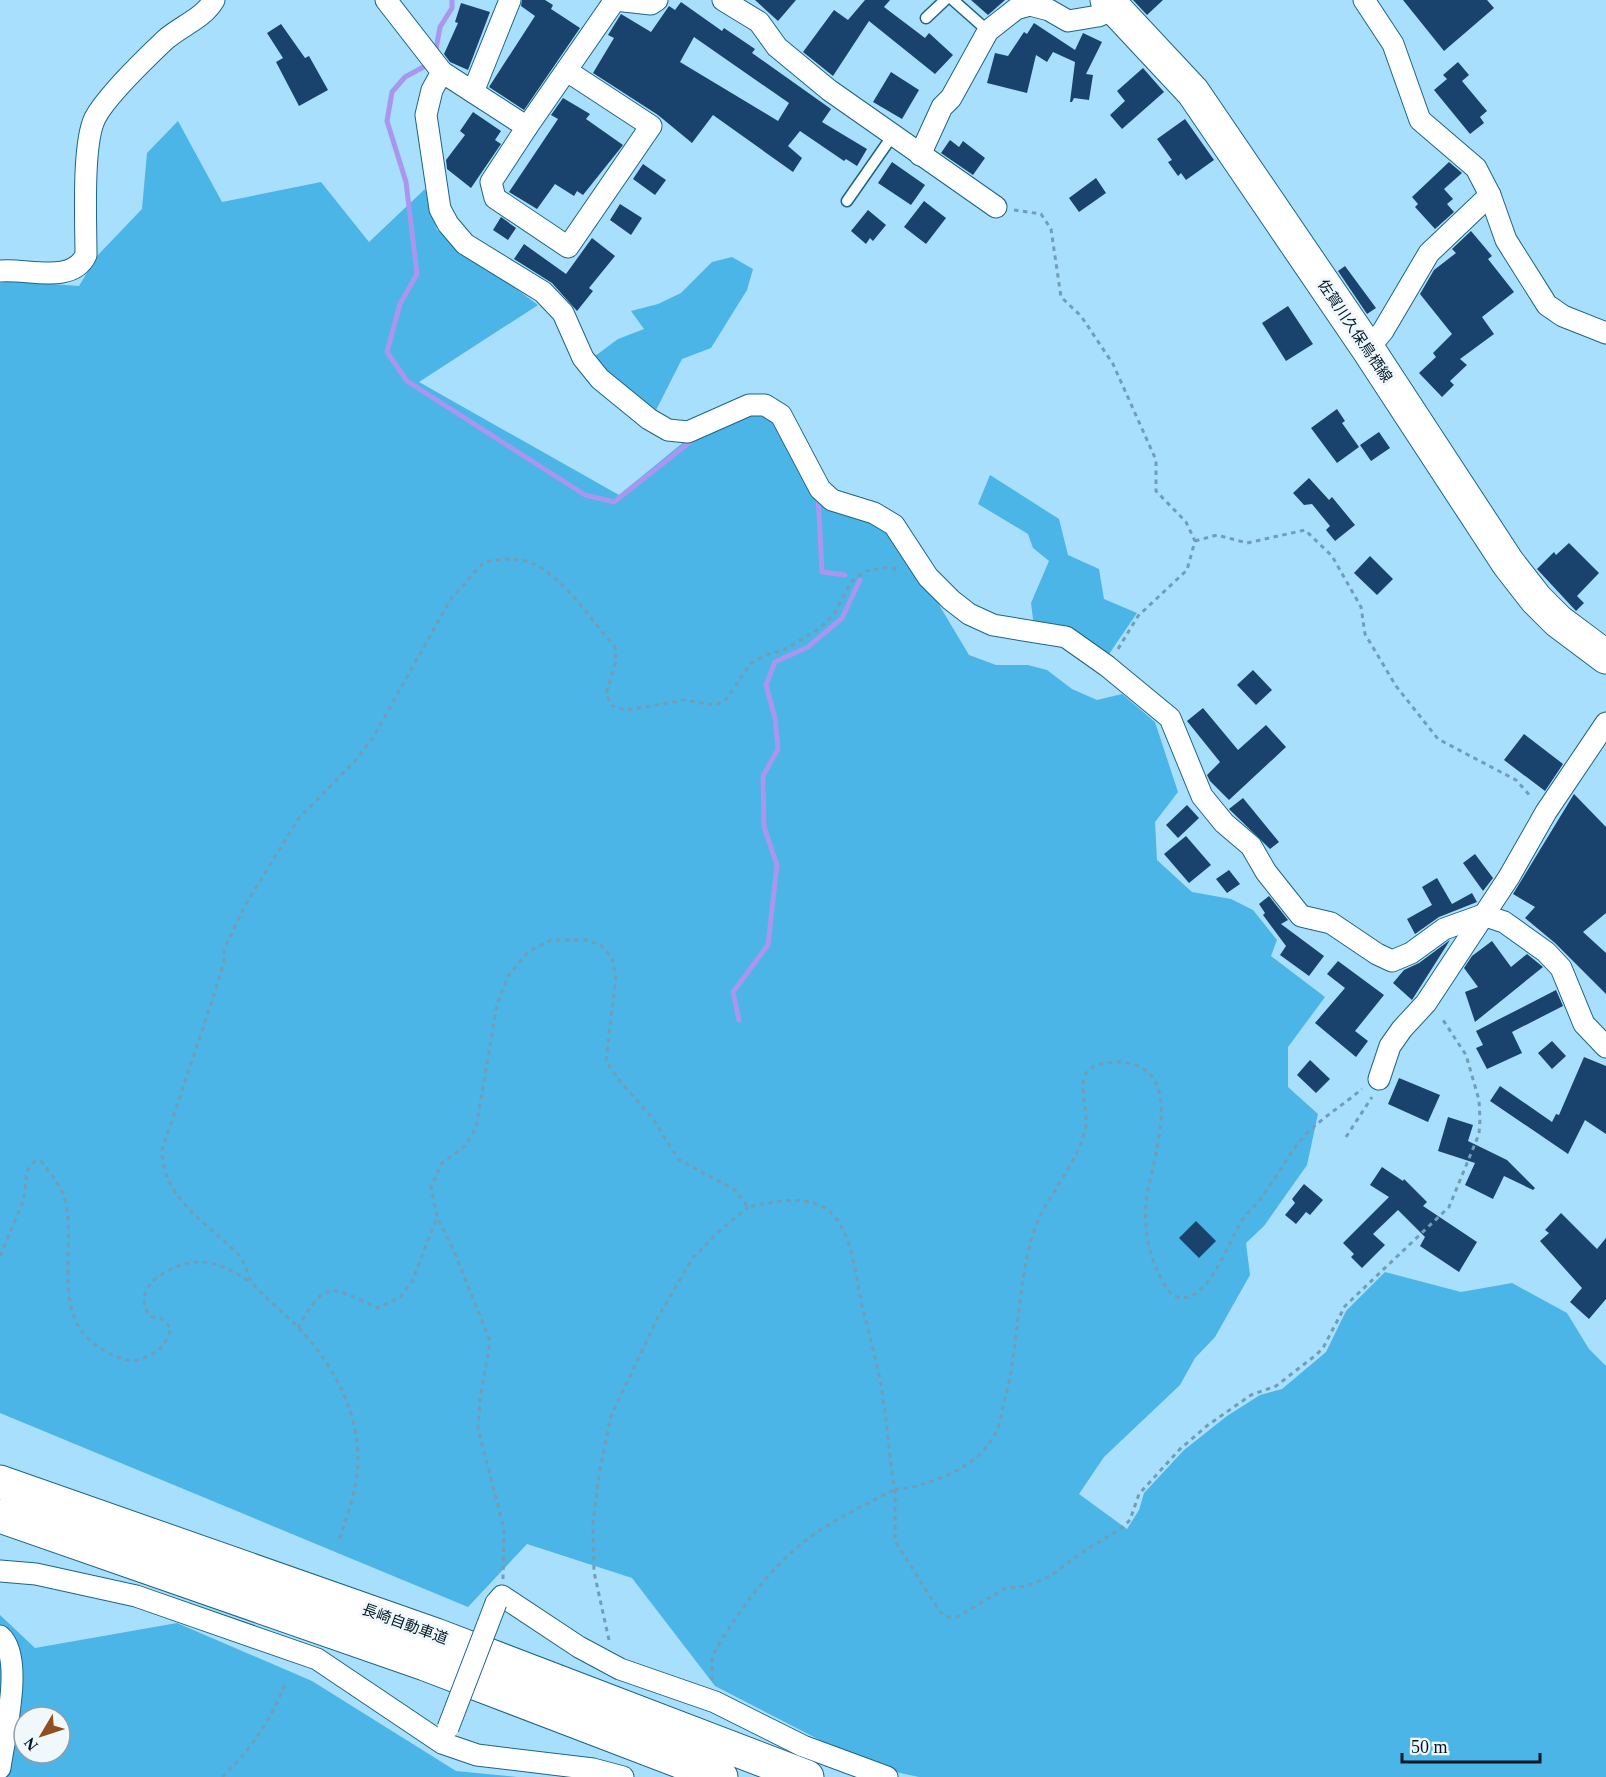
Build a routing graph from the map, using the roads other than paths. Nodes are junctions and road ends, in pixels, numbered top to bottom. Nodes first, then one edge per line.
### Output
1 (214, 0) edge
2 (386, 0) edge
3 (510, 0) edge
4 (657, 0) edge
5 (723, 0) edge
6 (945, 0) edge
7 (954, 0) edge
8 (1364, 0) edge
9 (1111, 4) edge
10 (926, 18) dead end
11 (988, 32) junction
12 (567, 71) junction
13 (442, 72) junction
14 (473, 92) junction
15 (527, 127) junction
16 (893, 135) junction
17 (920, 155) junction
18 (1490, 195) junction
19 (847, 201) dead end
20 (996, 207) road end
21 (0, 271) edge
22 (1606, 333) edge
23 (1368, 349) junction
24 (1606, 657) edge
25 (1606, 723) edge
26 (1483, 915) junction
27 (1606, 1047) edge
28 (1379, 1079) road end
29 (0, 1482) edge
30 (0, 1516) edge
31 (0, 1571) edge
32 (0, 1636) edge
33 (445, 1735) junction
34 (0, 1768) edge
35 (623, 1777) edge
36 (721, 1777) edge
37 (807, 1777) edge
38 (887, 1777) edge

1 - 21 street
2 - 13 street
3 - 14 street
4 - 12 street
5 - 16 street
6 - 10 lane
7 - 11 lane
8 - 18 street
9 - 11 street
9 - 23 main road, 佐賀川久保鳥栖線
11 - 17 street
12 - 15 street
12 - 15 street
13 - 14 street
13 - 26 street
14 - 15 street
16 - 17 street
16 - 19 lane
17 - 20 street
18 - 22 street
18 - 23 street
23 - 24 main road, 佐賀川久保鳥栖線
25 - 26 street
26 - 27 street
26 - 28 street
29 - 37 main road, 長崎自動車道
30 - 36 main road, 長崎自動車道
31 - 33 street
32 - 34 street
33 - 35 street
33 - 38 street, bridge

